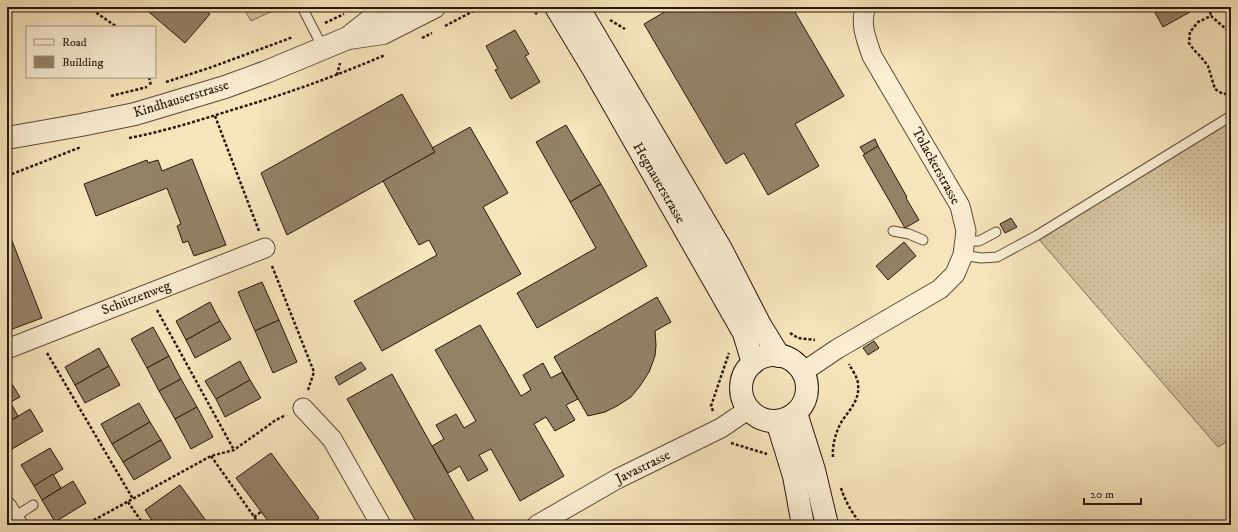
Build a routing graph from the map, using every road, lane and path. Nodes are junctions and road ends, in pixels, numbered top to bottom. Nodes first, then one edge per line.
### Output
1 (88, 7) edge
2 (392, 7) edge
3 (434, 7) edge
4 (556, 7) edge
5 (578, 7) edge
6 (866, 7) edge
7 (1209, 7) edge
8 (306, 8) edge
9 (350, 10) dead end
10 (1211, 16) junction
11 (116, 26) edge
12 (314, 29) junction
13 (1231, 35) edge
14 (348, 38) junction
15 (324, 49) junction
16 (149, 78) edge
17 (159, 84) dead end
18 (1231, 93) edge
19 (107, 97) dead end
20 (1231, 116) edge
21 (7, 138) edge
22 (893, 231) dead end
23 (996, 232) dead end
24 (923, 240) dead end
25 (265, 248) dead end
26 (964, 248) junction
27 (149, 294) junction
28 (37, 337) junction
29 (728, 346) dead end
30 (7, 349) edge
31 (837, 349) junction
32 (779, 356) junction
33 (753, 363) junction
34 (803, 372) junction
35 (303, 408) dead end
36 (749, 409) junction
37 (786, 417) junction
38 (276, 420) dead end
39 (721, 428) junction
40 (234, 450) junction
41 (211, 456) junction
42 (772, 458) dead end
43 (834, 464) dead end
44 (839, 483) dead end
45 (133, 499) junction
46 (128, 502) junction
47 (33, 505) dead end
48 (261, 512) dead end
49 (13, 516) edge
50 (254, 517) junction
51 (85, 525) edge
52 (144, 525) edge
53 (260, 525) edge
54 (381, 525) edge
55 (537, 525) edge
56 (803, 525) edge
57 (827, 525) edge
58 (862, 525) edge

1 - 11 path
2 - 14 main road, Kindhauserstrasse
3 - 14 main road, Kindhauserstrasse
4 - 33 main road, Hegnauerstrasse
5 - 32 main road, Hegnauerstrasse
6 - 26 street, Tolackerstrasse
7 - 10 path
8 - 12 lane
9 - 12 path
10 - 13 path
10 - 18 path
12 - 15 lane
12 - 17 path
14 - 15 main road, Kindhauserstrasse
15 - 21 main road, Kindhauserstrasse
16 - 19 path
20 - 26 lane
22 - 24 lane
23 - 26 lane
25 - 27 street, Schützenweg
26 - 31 street, Tolackerstrasse
27 - 28 street, Schützenweg
27 - 40 path
28 - 30 street, Schützenweg
28 - 45 path
29 - 39 path
31 - 34 street, Tolackerstrasse
31 - 43 path
32 - 33 main road
32 - 34 main road
33 - 36 main road
34 - 37 main road
35 - 54 street
36 - 37 main road
36 - 39 street, Javastrasse
37 - 56 main road
37 - 57 main road
38 - 40 path
39 - 42 path
39 - 55 street, Javastrasse
40 - 41 path
41 - 45 path
41 - 50 path
44 - 58 path
45 - 46 path
46 - 51 path
46 - 52 path
47 - 49 lane
48 - 50 path
50 - 53 path

